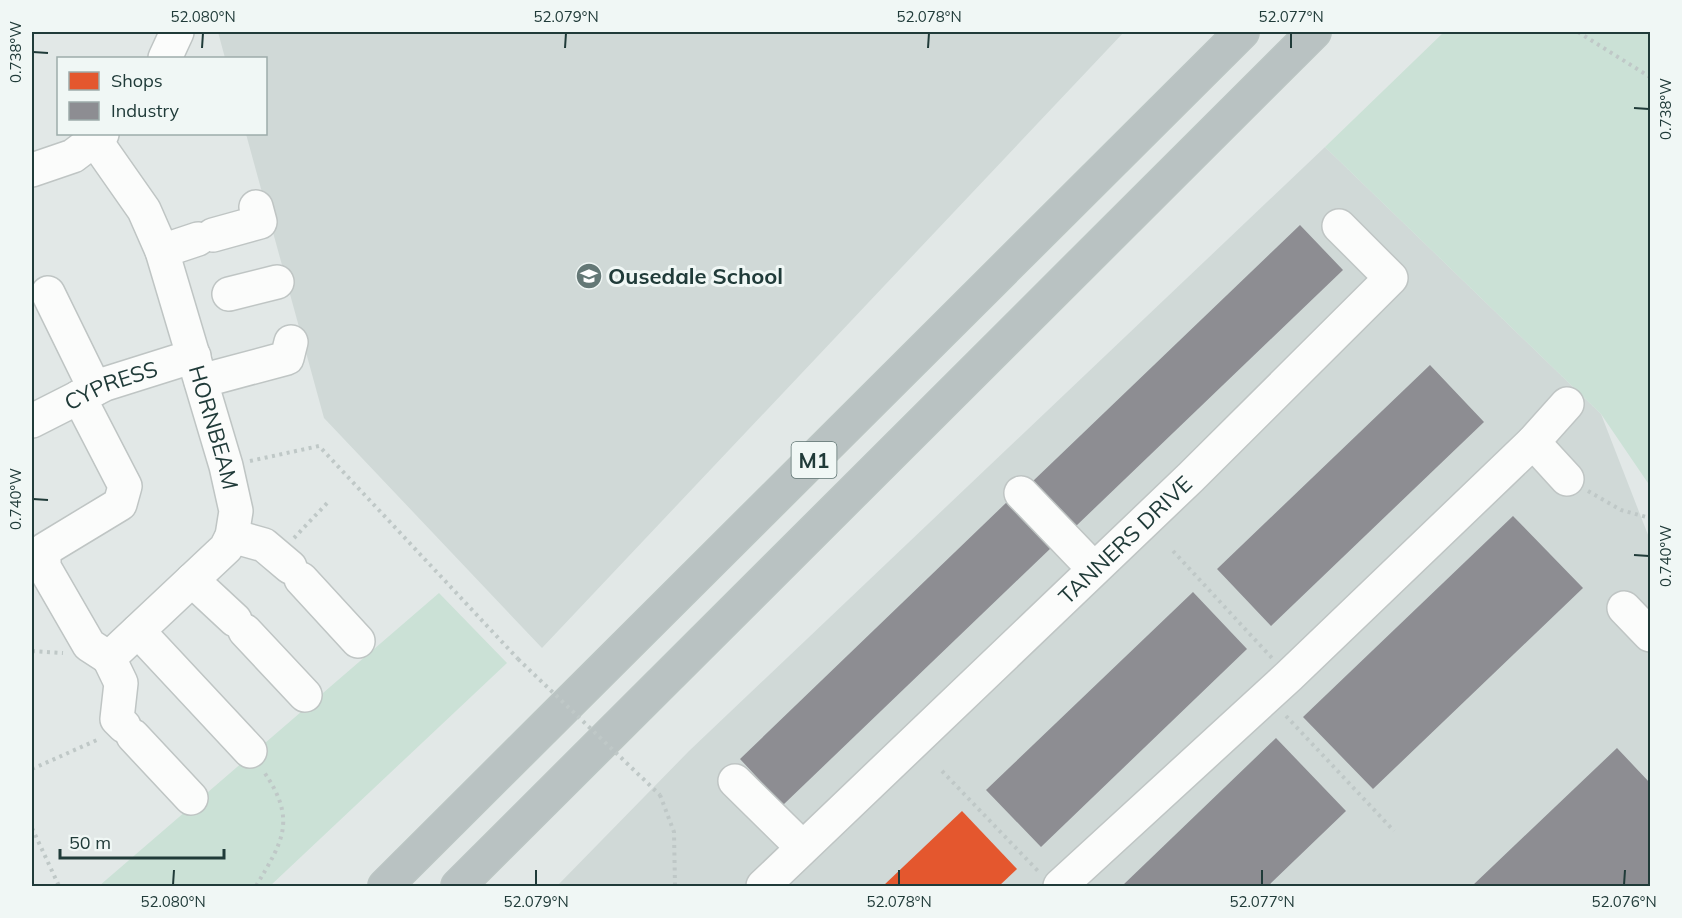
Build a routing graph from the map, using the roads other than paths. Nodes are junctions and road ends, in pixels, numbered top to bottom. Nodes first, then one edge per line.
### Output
1 (177, 32) edge
2 (1242, 32) edge
3 (1314, 32) edge
4 (165, 57) edge
5 (99, 137) edge
6 (32, 171) edge
7 (256, 207) dead end
8 (1339, 226) dead end
9 (162, 251) junction
10 (277, 282) dead end
11 (48, 293) dead end
12 (179, 307) junction
13 (291, 342) dead end
14 (198, 369) junction
15 (87, 393) junction
16 (1567, 404) dead end
17 (32, 421) edge
18 (1533, 442) junction
19 (1567, 479) road end
20 (1021, 493) dead end
21 (232, 536) junction
22 (1094, 569) junction
23 (192, 580) junction
24 (1624, 608) dead end
25 (138, 631) junction
26 (1650, 635) edge
27 (358, 642) dead end
28 (115, 670) junction
29 (305, 695) dead end
30 (250, 751) road end
31 (735, 781) dead end
32 (191, 798) dead end
33 (802, 847) junction
34 (1052, 882) edge
35 (385, 886) edge
36 (458, 886) edge
37 (763, 886) edge

1 - 4 street
2 - 35 highway, M1
3 - 36 highway, M1
5 - 6 street
5 - 9 street, HORNBEAM
7 - 9 street
8 - 22 street, TANNERS DRIVE
9 - 12 street, HORNBEAM
10 - 12 street
11 - 15 street
12 - 14 street, HORNBEAM
13 - 14 street, CYPRESS
14 - 15 street, CYPRESS
14 - 21 street, HORNBEAM
15 - 17 street, CYPRESS
15 - 28 street
16 - 18 street
18 - 19 street
18 - 34 street
20 - 22 street
21 - 23 street
21 - 27 street
22 - 33 street, TANNERS DRIVE
23 - 25 street
23 - 29 street
24 - 26 street
25 - 28 street
25 - 30 street
28 - 32 street
31 - 33 street
33 - 37 street, TANNERS DRIVE

